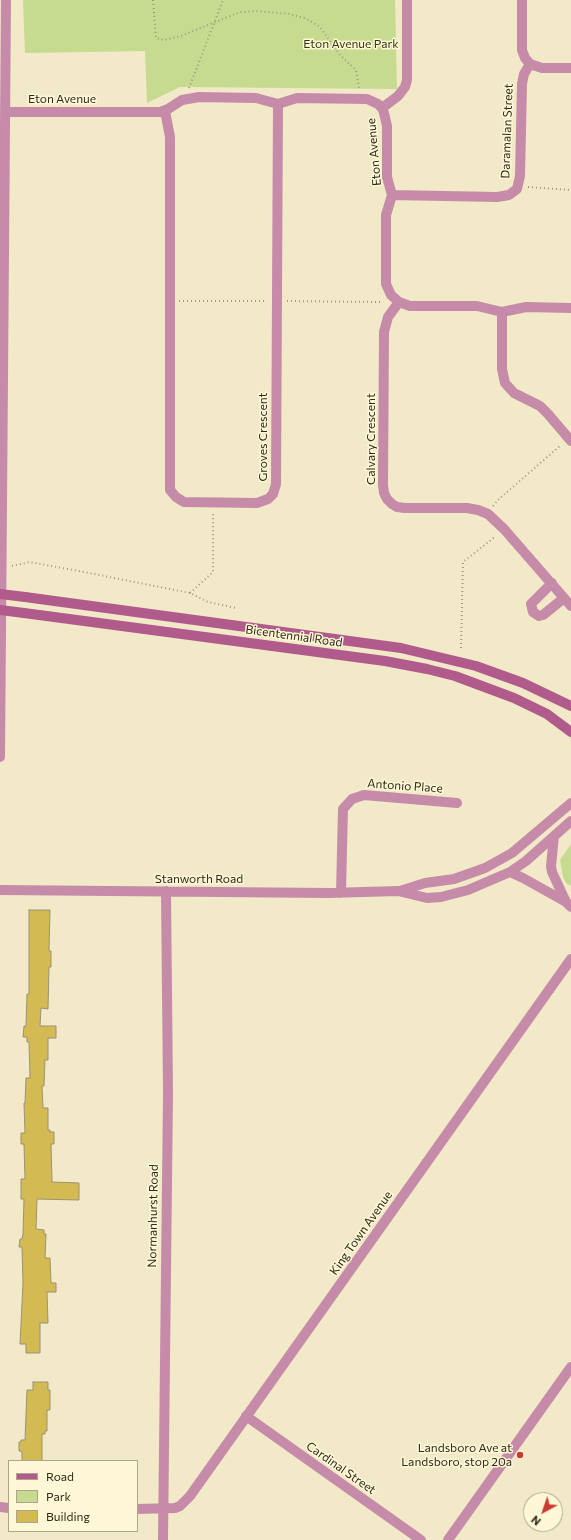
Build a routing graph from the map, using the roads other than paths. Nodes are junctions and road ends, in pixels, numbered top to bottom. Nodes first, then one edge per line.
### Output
1 (6, 0) edge
2 (407, 0) edge
3 (522, 0) edge
4 (530, 64) junction
5 (571, 68) edge
6 (278, 104) junction
7 (382, 108) junction
8 (165, 111) junction
9 (5, 112) junction
10 (392, 196) junction
11 (399, 302) junction
12 (571, 308) edge
13 (502, 312) junction
14 (570, 440) edge
15 (552, 584) junction
16 (0, 594) edge
17 (568, 602) edge
18 (0, 610) edge
19 (571, 706) edge
20 (571, 732) edge
21 (0, 757) edge
22 (457, 803) dead end
23 (571, 803) edge
24 (571, 821) edge
25 (554, 836) junction
26 (510, 872) junction
27 (0, 890) edge
28 (166, 892) junction
29 (341, 892) junction
30 (398, 892) junction
31 (569, 905) edge
32 (571, 959) edge
33 (571, 1367) edge
34 (246, 1416) junction
35 (138, 1509) edge
36 (163, 1509) junction
37 (163, 1540) edge
38 (421, 1540) edge
39 (448, 1540) edge

1 - 9 street
2 - 7 street
3 - 4 street
4 - 5 street
4 - 10 street, Daramalan Street
6 - 7 street, Eton Avenue
6 - 8 street, Eton Avenue
6 - 8 street, Groves Crescent
7 - 10 street, Eton Avenue
8 - 9 street, Eton Avenue
9 - 21 street
10 - 11 street, Eton Avenue
11 - 13 street
11 - 15 street, Calvary Crescent
12 - 13 street
13 - 14 street
15 - 17 street, Calvary Crescent
15 - 17 street, Calvary Crescent
16 - 19 main road, Bicentennial Road, bridge
18 - 20 main road, Bicentennial Road, bridge
22 - 29 street, Antonio Place
23 - 30 street, Stanworth Road
24 - 25 street, Stanworth Road
25 - 26 street, Stanworth Road
25 - 31 street
26 - 30 street, Stanworth Road
26 - 31 street
27 - 28 street, Stanworth Road
28 - 29 street, Stanworth Road
28 - 36 street, Normanhurst Road
29 - 30 street, Stanworth Road
32 - 34 street, King Town Avenue
33 - 39 street
34 - 36 street, King Town Avenue
34 - 38 street, Cardinal Street
35 - 36 street, King Town Avenue
36 - 37 street, Normanhurst Road

